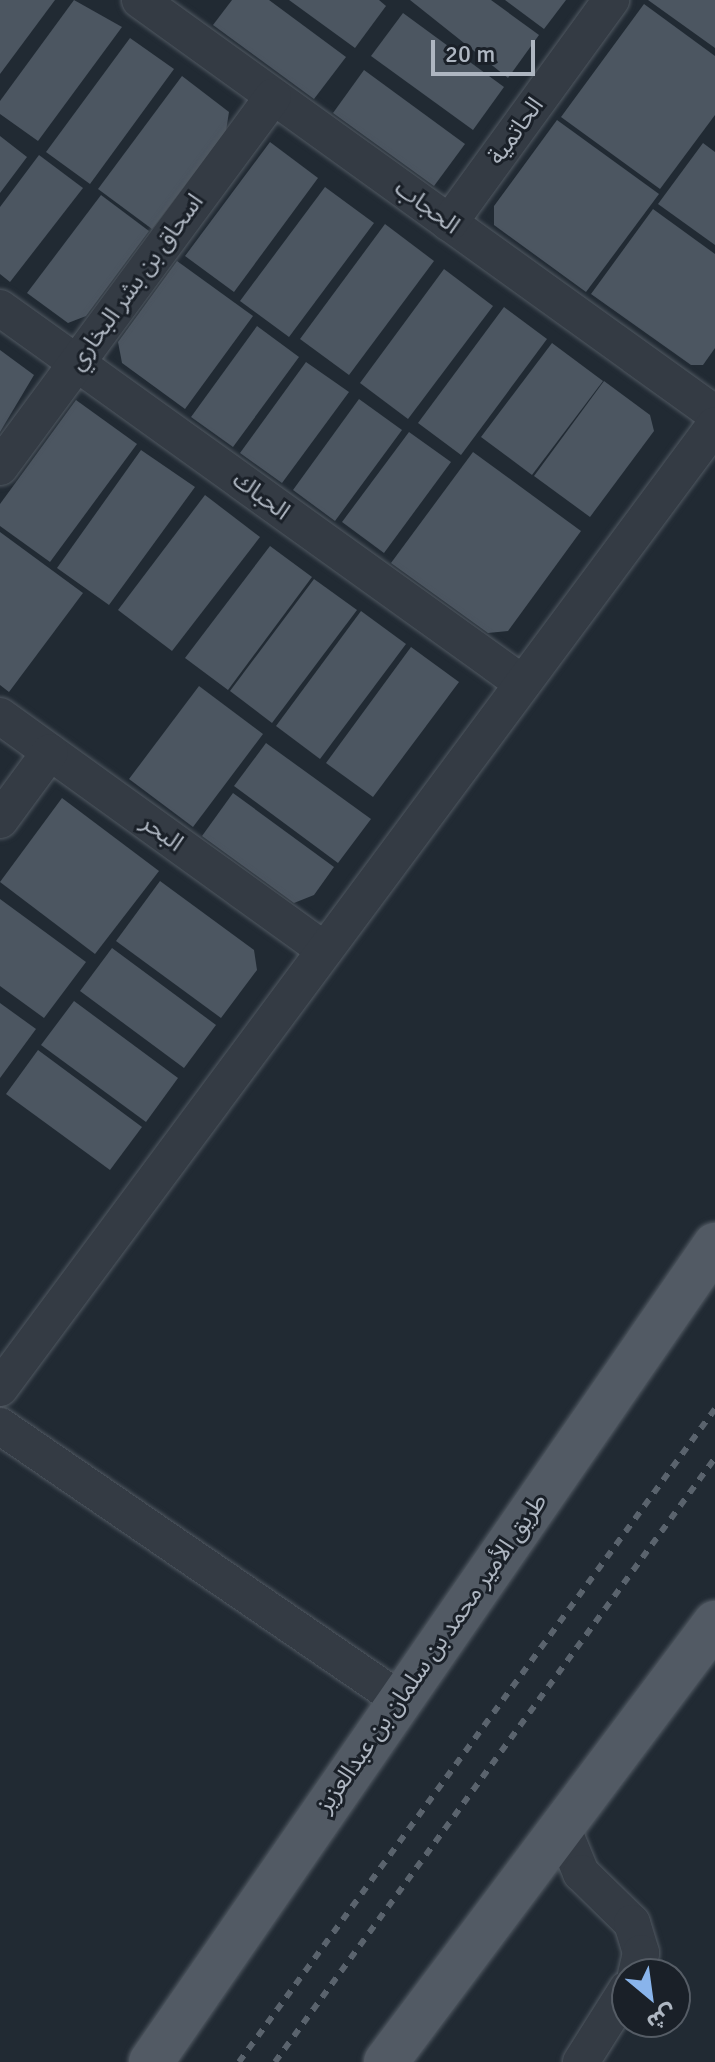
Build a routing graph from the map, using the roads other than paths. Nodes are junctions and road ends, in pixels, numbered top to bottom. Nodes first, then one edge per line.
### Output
1 (140, 0) edge
2 (611, 0) edge
3 (182, 12) edge
4 (273, 97) junction
5 (449, 223) junction
6 (0, 308) edge
7 (76, 364) junction
8 (715, 414) edge
9 (715, 425) edge
10 (0, 467) edge
11 (522, 683) junction
12 (0, 716) edge
13 (50, 752) junction
14 (0, 820) edge
15 (324, 950) junction
16 (715, 1245) edge
17 (0, 1388) edge
18 (0, 1426) edge
19 (715, 1623) edge
20 (400, 1700) junction
21 (562, 1827) junction
22 (640, 1958) edge
23 (611, 2014) edge
24 (151, 2062) edge
25 (386, 2062) edge
26 (581, 2062) edge

1 - 3 street, الحجاب
2 - 5 street, الحاتمية
3 - 4 street, الحجاب
4 - 5 street, الحجاب
4 - 7 street, اسحاق بن بشر البخاري
5 - 8 street, الحجاب
6 - 7 street, الحباك
7 - 10 street, اسحاق بن بشر البخاري
7 - 11 street, الحباك
9 - 11 street
11 - 15 street
12 - 13 street, البحر
13 - 14 street
13 - 15 street, البحر
15 - 17 street
16 - 20 main road, طريق الأمير محمد بن سلمان بن عبدالعزيز
18 - 20 street
19 - 21 main road
20 - 24 main road, طريق الأمير محمد بن سلمان بن عبدالعزيز
21 - 22 street
21 - 25 main road
23 - 26 street

